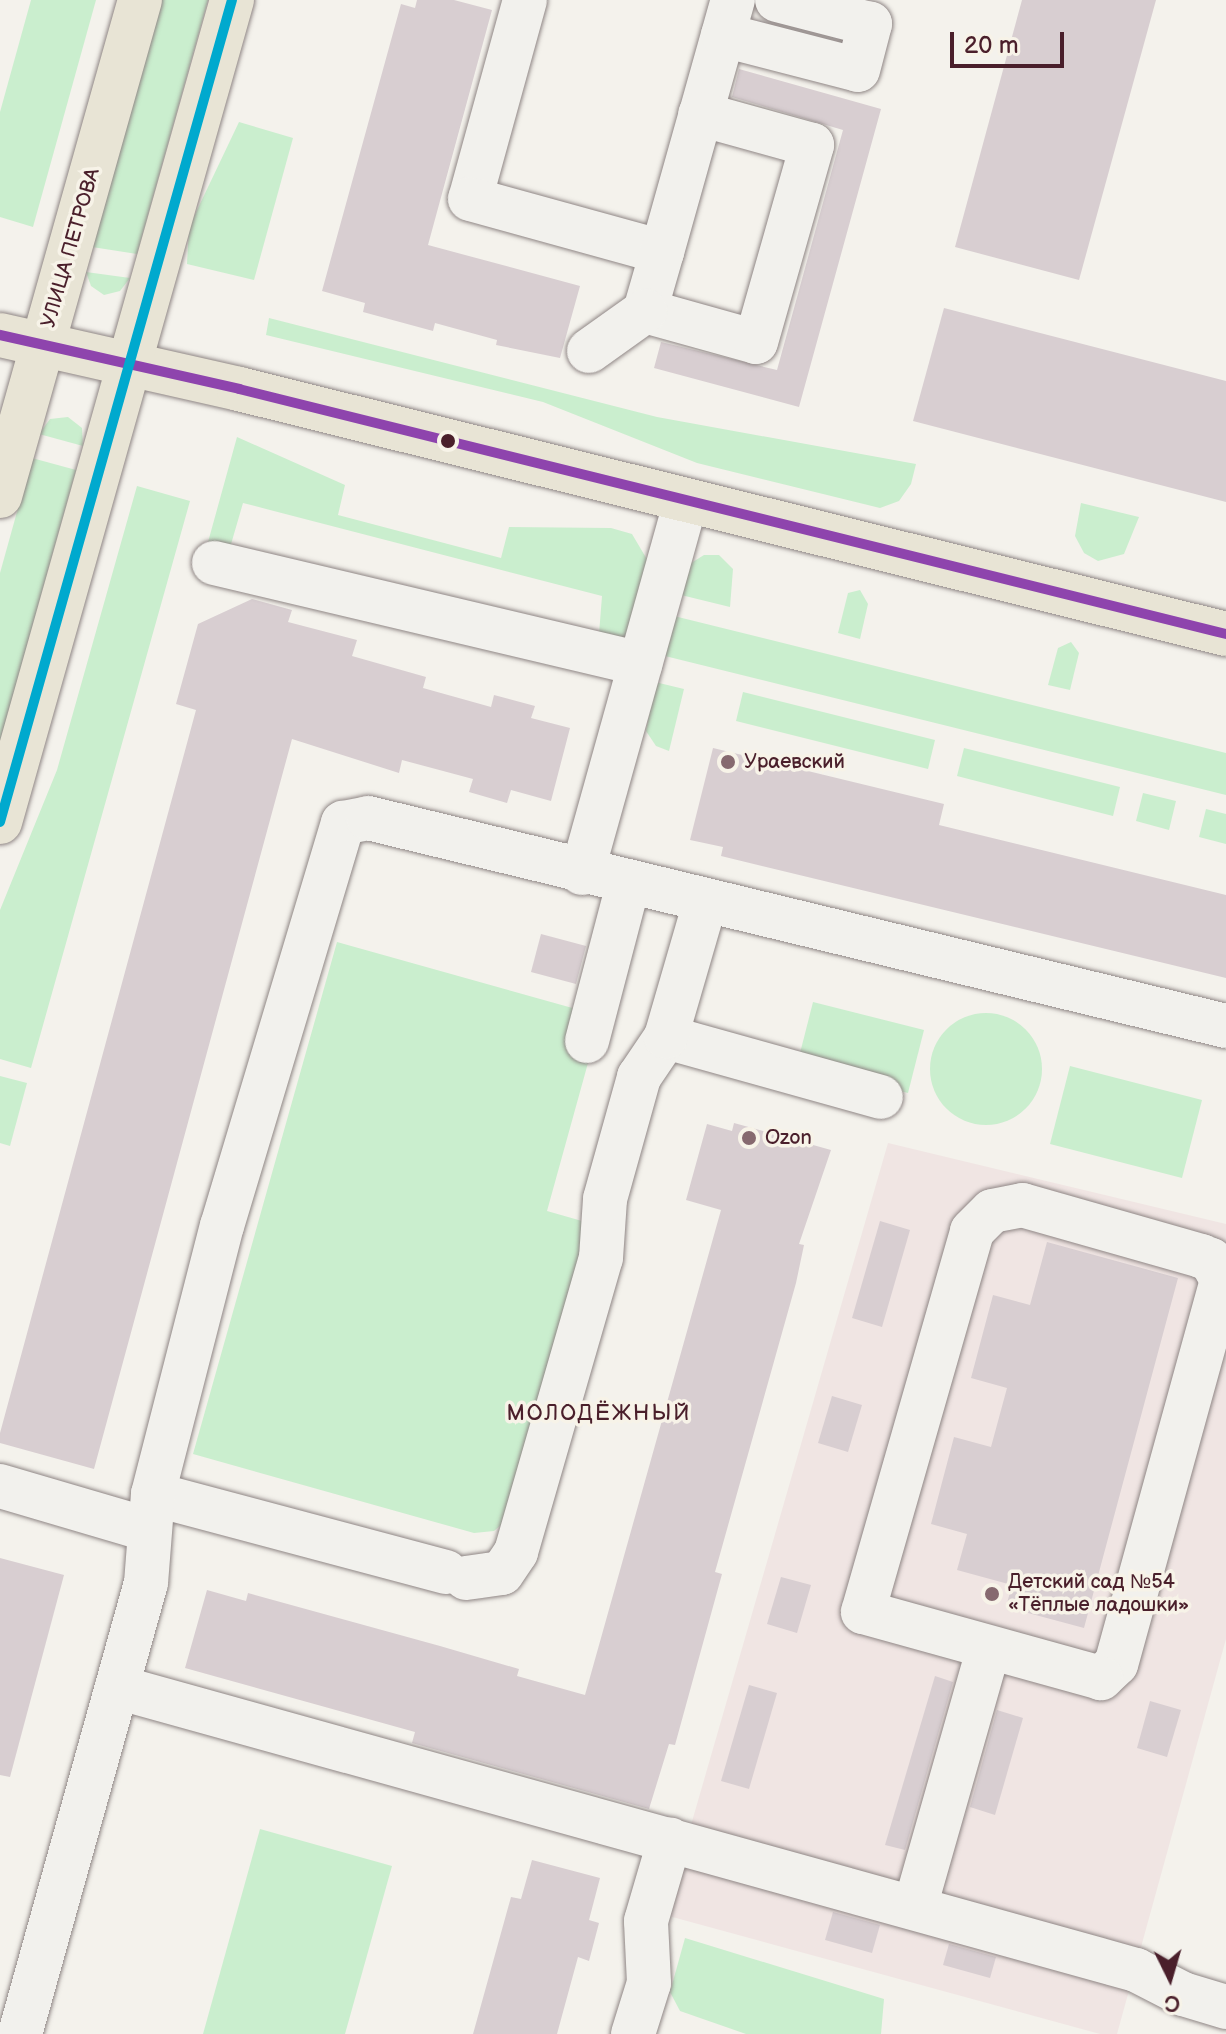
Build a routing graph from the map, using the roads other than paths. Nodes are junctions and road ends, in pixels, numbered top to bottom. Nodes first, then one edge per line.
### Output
1 (140, 0) edge
2 (232, 0) edge
3 (525, 0) edge
4 (777, 0) edge
5 (728, 17) edge
6 (700, 114) junction
7 (662, 252) junction
8 (645, 311) junction
9 (0, 335) edge
10 (44, 346) junction
11 (589, 351) dead end
12 (130, 365) junction
13 (0, 496) edge
14 (686, 500) junction
15 (214, 563) dead end
16 (1226, 634) edge
17 (640, 664) junction
18 (0, 822) edge
19 (582, 873) junction
20 (628, 885) junction
21 (705, 903) junction
22 (1226, 1026) edge
23 (666, 1037) junction
24 (587, 1041) dead end
25 (881, 1097) dead end
26 (0, 1486) edge
27 (150, 1512) junction
28 (989, 1648) junction
29 (117, 1687) junction
30 (670, 1839) junction
31 (915, 1907) junction
32 (1226, 2007) edge
33 (20, 2034) edge
34 (633, 2034) edge

1 - 10 main road, УЛИЦА ПЕТРОВА
2 - 12 main road
3 - 7 lane
4 - 5 lane
5 - 6 lane
6 - 7 lane
6 - 8 lane
7 - 8 lane
8 - 11 lane
9 - 10 main road
10 - 12 main road
10 - 13 main road, УЛИЦА ПЕТРОВА
12 - 14 main road
12 - 18 main road
14 - 16 main road
14 - 17 lane
15 - 17 lane
17 - 19 lane
19 - 20 lane
19 - 27 lane
20 - 21 lane
20 - 24 lane
21 - 22 lane
21 - 23 lane
23 - 25 lane
23 - 27 lane
26 - 27 lane
27 - 29 lane
28 - 28 lane
28 - 31 lane
29 - 30 lane
29 - 33 lane
30 - 31 lane
30 - 34 lane
31 - 32 lane

